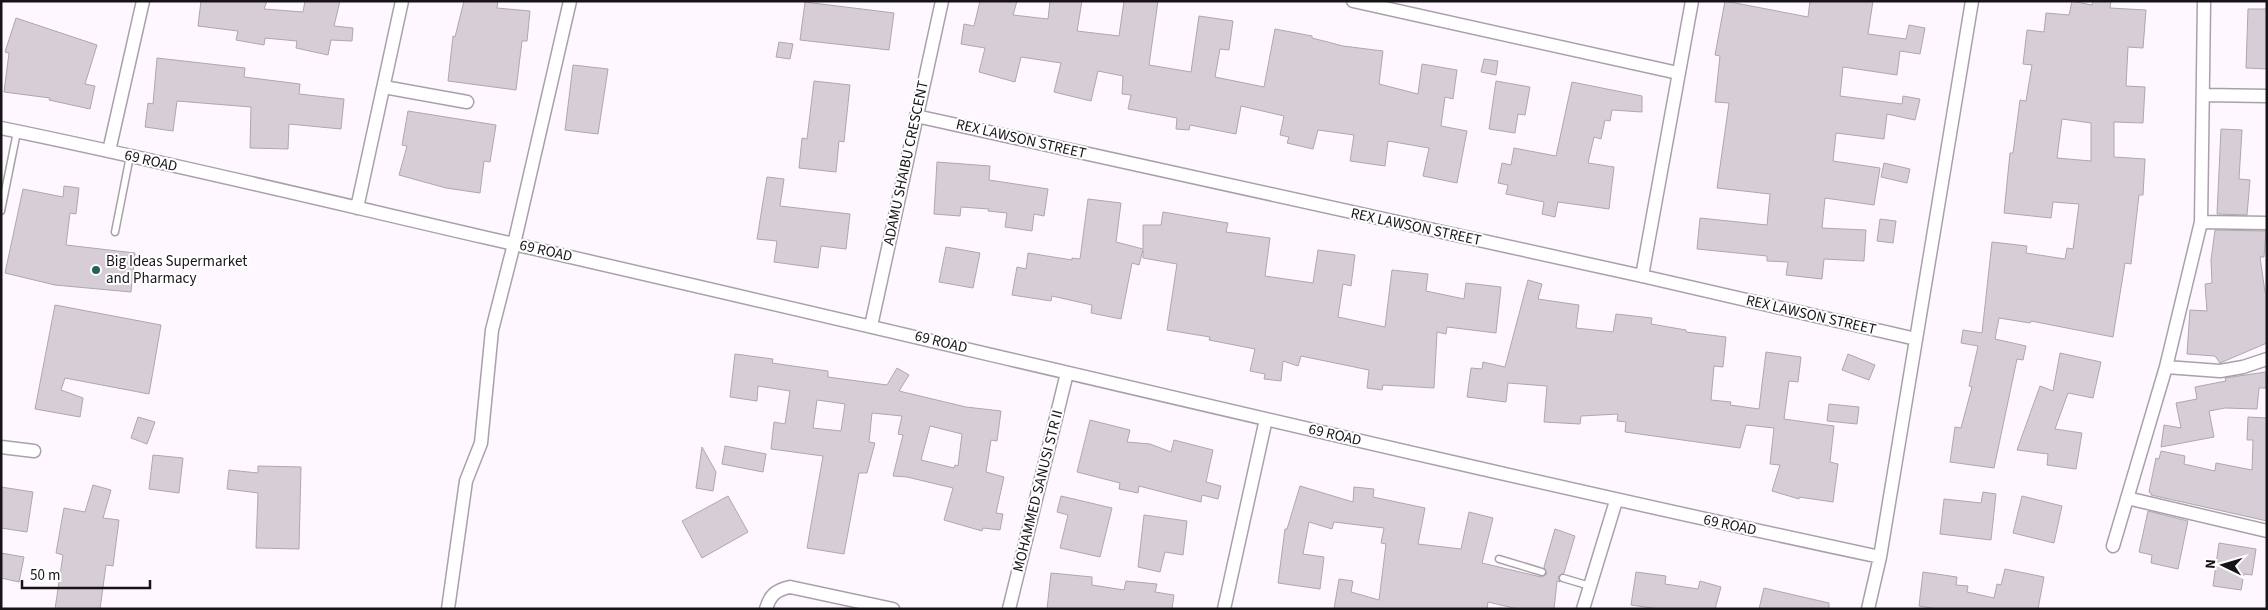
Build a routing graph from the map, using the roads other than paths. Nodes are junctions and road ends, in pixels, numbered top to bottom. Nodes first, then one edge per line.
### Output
1 (143, 1) edge
2 (402, 1) edge
3 (570, 1) edge
4 (942, 1) edge
5 (1353, 1) edge
6 (1692, 1) edge
7 (1972, 1) edge
8 (2204, 1) edge
9 (1678, 73) junction
10 (384, 87) junction
11 (2203, 95) junction
12 (2267, 96) edge
13 (467, 102) dead end
14 (916, 116) junction
15 (1, 128) edge
16 (17, 132) junction
17 (109, 151) junction
18 (130, 156) junction
19 (357, 208) junction
20 (1, 212) edge
21 (2201, 222) junction
22 (2267, 223) edge
23 (115, 232) dead end
24 (514, 244) junction
25 (1642, 276) junction
26 (871, 326) junction
27 (1916, 339) junction
28 (2267, 359) edge
29 (2166, 366) junction
30 (1067, 373) junction
31 (1266, 419) junction
32 (1, 447) edge
33 (34, 451) dead end
34 (2127, 498) junction
35 (1616, 501) junction
36 (2267, 531) edge
37 (2113, 546) dead end
38 (1880, 557) junction
39 (1499, 559) dead end
40 (1542, 572) dead end
41 (1563, 578) dead end
42 (1590, 586) junction
43 (448, 609) edge
44 (766, 609) edge
45 (893, 609) edge
46 (1009, 609) edge
47 (1224, 609) edge
48 (1583, 609) edge
49 (1868, 609) edge

1 - 17 street
2 - 10 street
3 - 24 street
4 - 14 street, ADAMU SHAIBU CRESCENT
5 - 9 street
6 - 9 street
7 - 27 street
8 - 11 street
9 - 25 street
10 - 13 street
10 - 19 street
11 - 12 street
11 - 21 street
14 - 25 street, REX LAWSON STREET
14 - 26 street, ADAMU SHAIBU CRESCENT
15 - 16 street, 69 ROAD
16 - 17 street, 69 ROAD
16 - 20 lane
17 - 18 street, 69 ROAD
18 - 19 street, 69 ROAD
18 - 23 lane
19 - 24 street, 69 ROAD
21 - 22 street
21 - 29 street
24 - 26 street, 69 ROAD
24 - 43 street
25 - 27 street, REX LAWSON STREET
26 - 30 street, 69 ROAD
27 - 38 street
28 - 29 street
29 - 34 street
30 - 31 street, 69 ROAD
30 - 46 street, MOHAMMED SANUSI STR II
31 - 35 street, 69 ROAD
31 - 47 street
32 - 33 street
34 - 36 street
34 - 37 street
35 - 38 street, 69 ROAD
35 - 42 street
38 - 49 street
39 - 40 lane
41 - 42 lane
42 - 48 street
44 - 45 street

